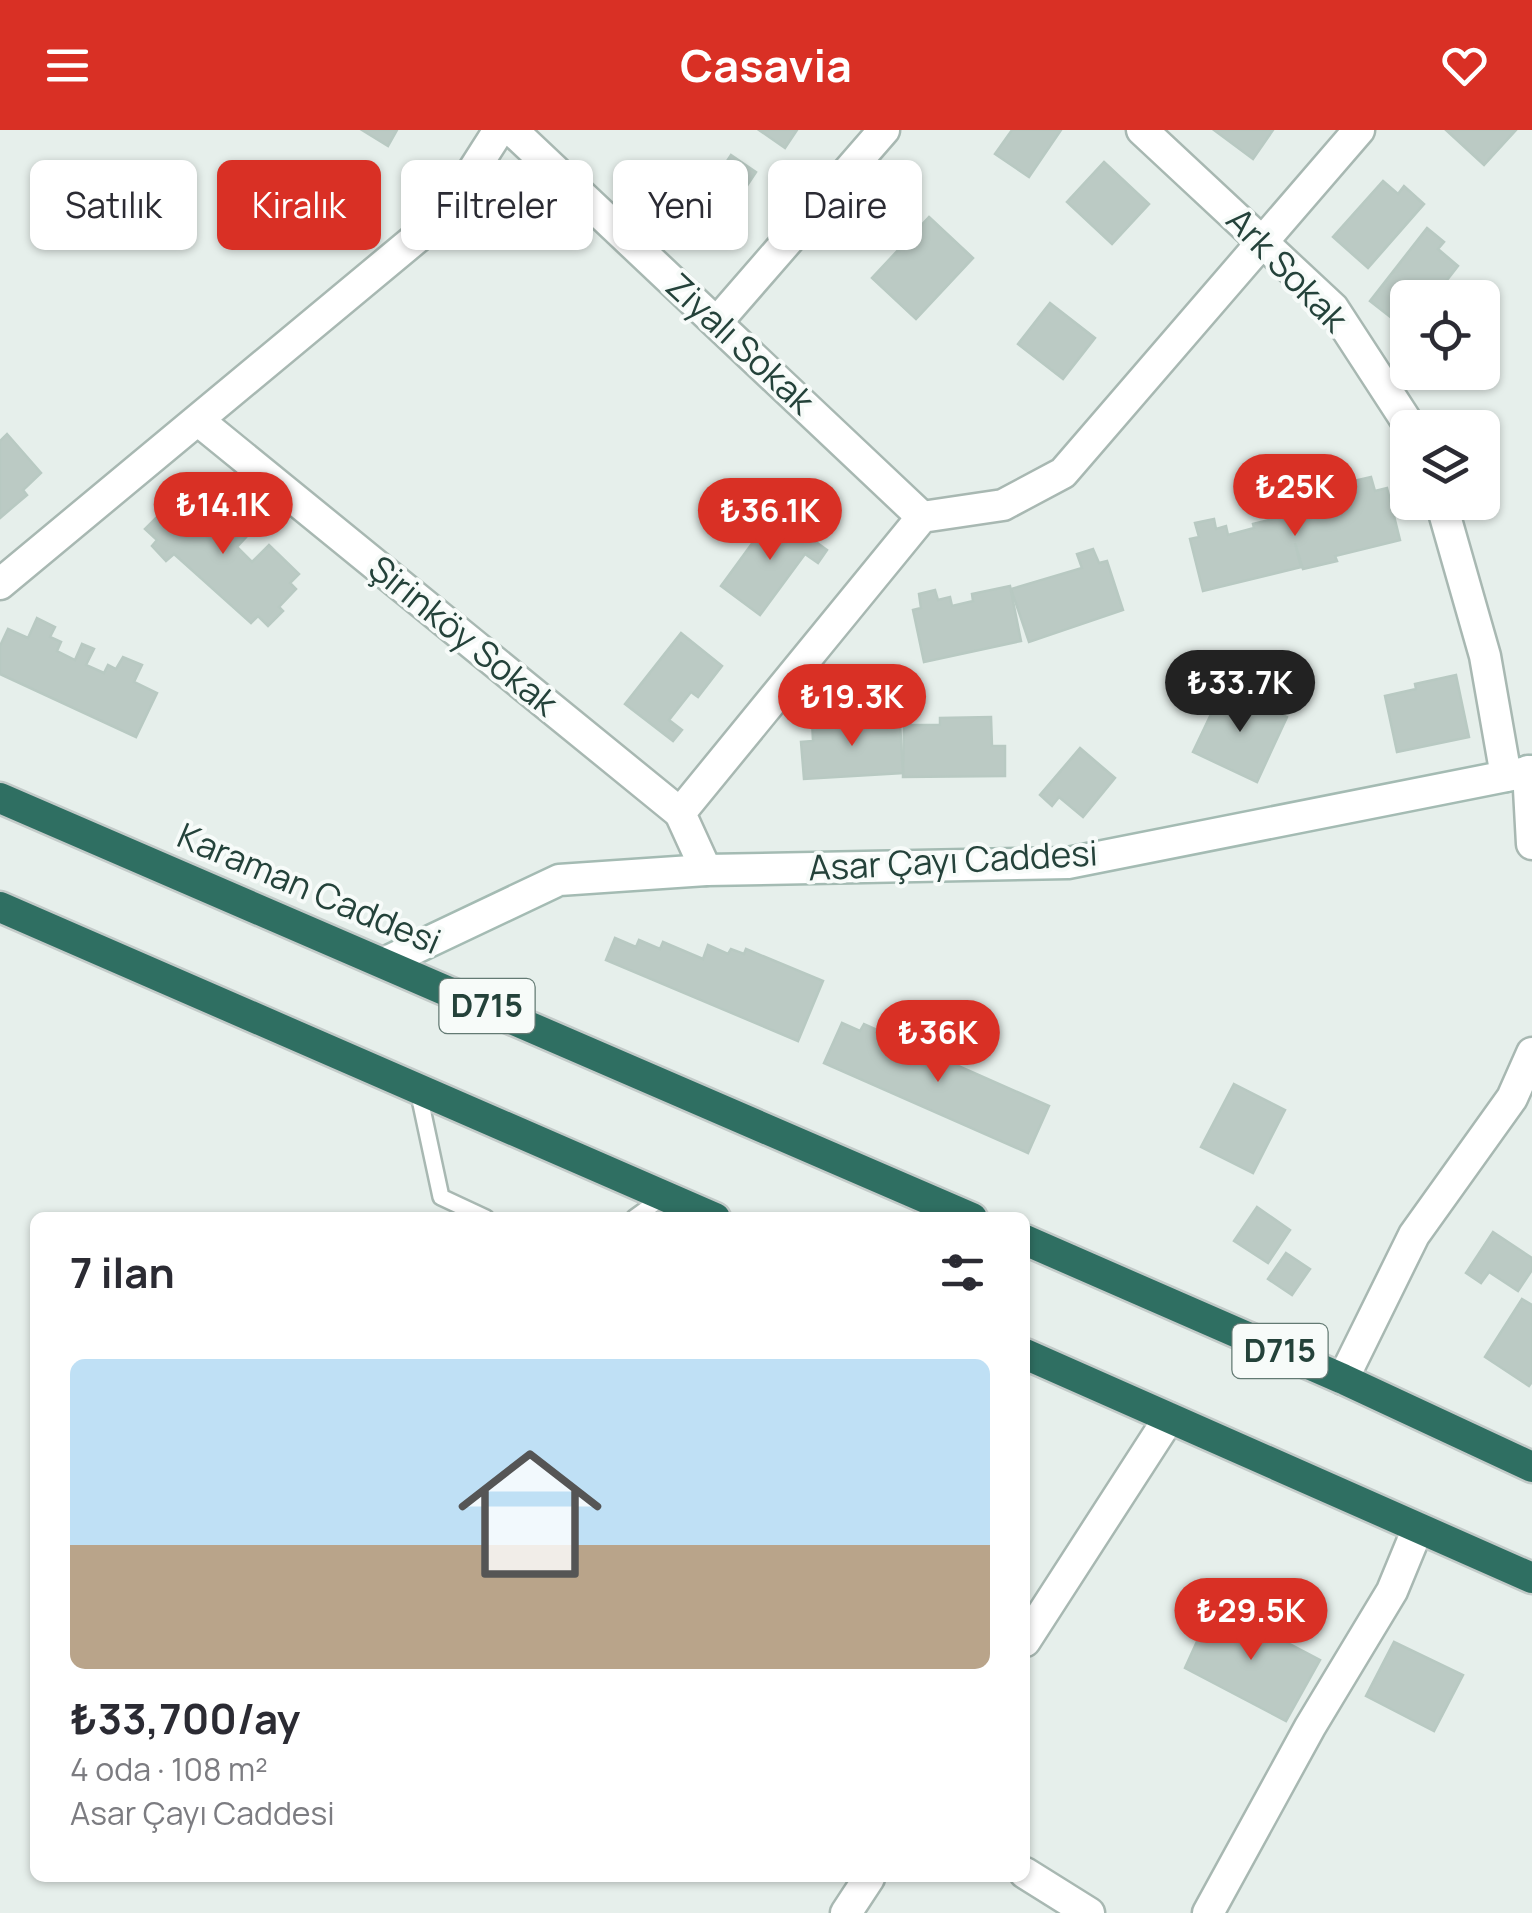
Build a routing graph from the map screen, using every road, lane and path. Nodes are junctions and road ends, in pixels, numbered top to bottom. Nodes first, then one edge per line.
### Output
1 (499, 130) edge
2 (512, 130) edge
3 (884, 130) edge
4 (1142, 130) edge
5 (1359, 130) edge
6 (1263, 240) junction
7 (718, 322) junction
8 (1399, 410) edge
9 (199, 421) junction
10 (922, 517) junction
11 (1446, 520) edge
12 (0, 584) edge
13 (1522, 773) edge
14 (0, 798) edge
15 (680, 813) junction
16 (1532, 844) edge
17 (706, 870) junction
18 (0, 906) edge
19 (386, 962) junction
20 (1532, 1053) edge
21 (417, 1086) junction
22 (665, 1195) junction
23 (474, 1212) edge
24 (642, 1212) edge
25 (702, 1212) edge
26 (958, 1212) edge
27 (1030, 1242) edge
28 (1030, 1356) edge
29 (1343, 1378) junction
30 (1169, 1418) junction
31 (1532, 1467) edge
32 (1418, 1528) junction
33 (1532, 1578) edge
34 (1030, 1632) edge
35 (1030, 1876) edge
36 (866, 1882) edge
37 (846, 1913) edge
38 (1090, 1913) edge
39 (1208, 1913) edge

1 - 9 street
2 - 7 street, Ziyalı Sokak
3 - 7 street
4 - 6 street, Ark Sokak
5 - 6 street
6 - 8 street, Ark Sokak
6 - 10 street
7 - 10 street, Ziyalı Sokak
9 - 12 street
9 - 15 street, Şirinköy Sokak
10 - 15 street
11 - 13 street
13 - 16 street
13 - 17 street, Asar Çayı Caddesi
14 - 19 highway, Karaman Caddesi / D715
15 - 17 street
17 - 19 street, Asar Çayı Caddesi
18 - 21 highway
19 - 26 highway, Karaman Caddesi / D715
20 - 29 street
21 - 22 highway
21 - 23 lane
22 - 24 lane
22 - 25 highway
27 - 29 highway, D715
28 - 30 highway
29 - 31 highway, D715
30 - 32 highway
30 - 34 street
32 - 33 highway
32 - 39 street
35 - 38 street
36 - 37 street

